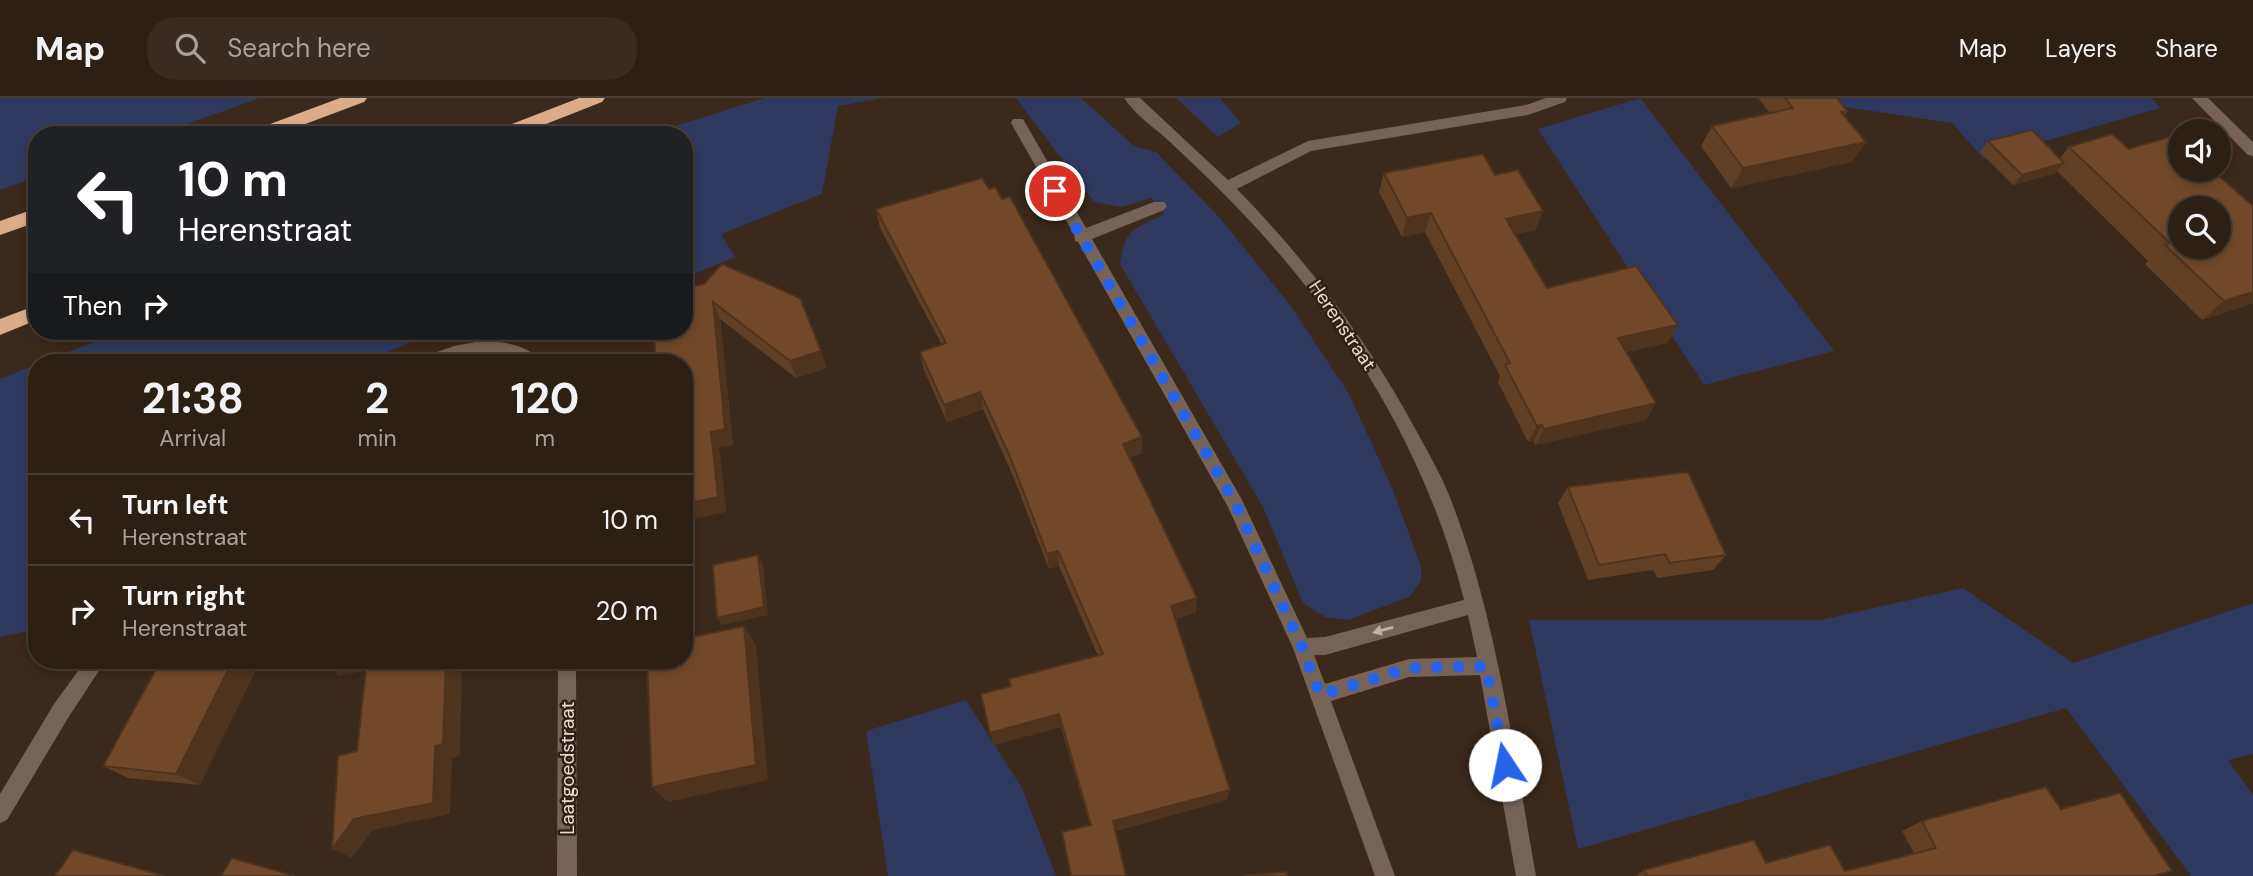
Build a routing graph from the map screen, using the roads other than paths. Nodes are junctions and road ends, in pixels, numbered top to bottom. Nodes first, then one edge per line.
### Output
1 (358, 98) edge
2 (596, 98) edge
3 (1131, 98) edge
4 (1560, 98) edge
5 (2199, 98) edge
6 (1018, 123) dead end
7 (282, 126) edge
8 (523, 126) edge
9 (2253, 151) edge
10 (1228, 187) junction
11 (1159, 206) dead end
12 (28, 218) edge
13 (0, 228) edge
14 (1080, 237) junction
15 (28, 316) edge
16 (0, 327) edge
17 (448, 354) edge
18 (519, 354) edge
19 (1475, 605) junction
20 (1302, 647) junction
21 (1486, 666) junction
22 (91, 669) edge
23 (566, 669) edge
24 (1320, 695) junction
25 (0, 813) edge
26 (567, 876) edge
27 (1385, 876) edge
28 (1526, 876) edge

1 - 7 highway
2 - 8 highway
3 - 10 street, Herenstraat
4 - 10 street
5 - 9 street
6 - 14 street
10 - 19 street, Herenstraat
11 - 14 street
12 - 13 highway
14 - 20 street
15 - 16 highway
17 - 18 street
19 -> 20 street
19 - 21 street, Herenstraat
20 - 24 street
21 - 24 street
21 - 28 street, Herenstraat
22 - 25 street
23 - 26 street, Laatgoedstraat
24 - 27 street

